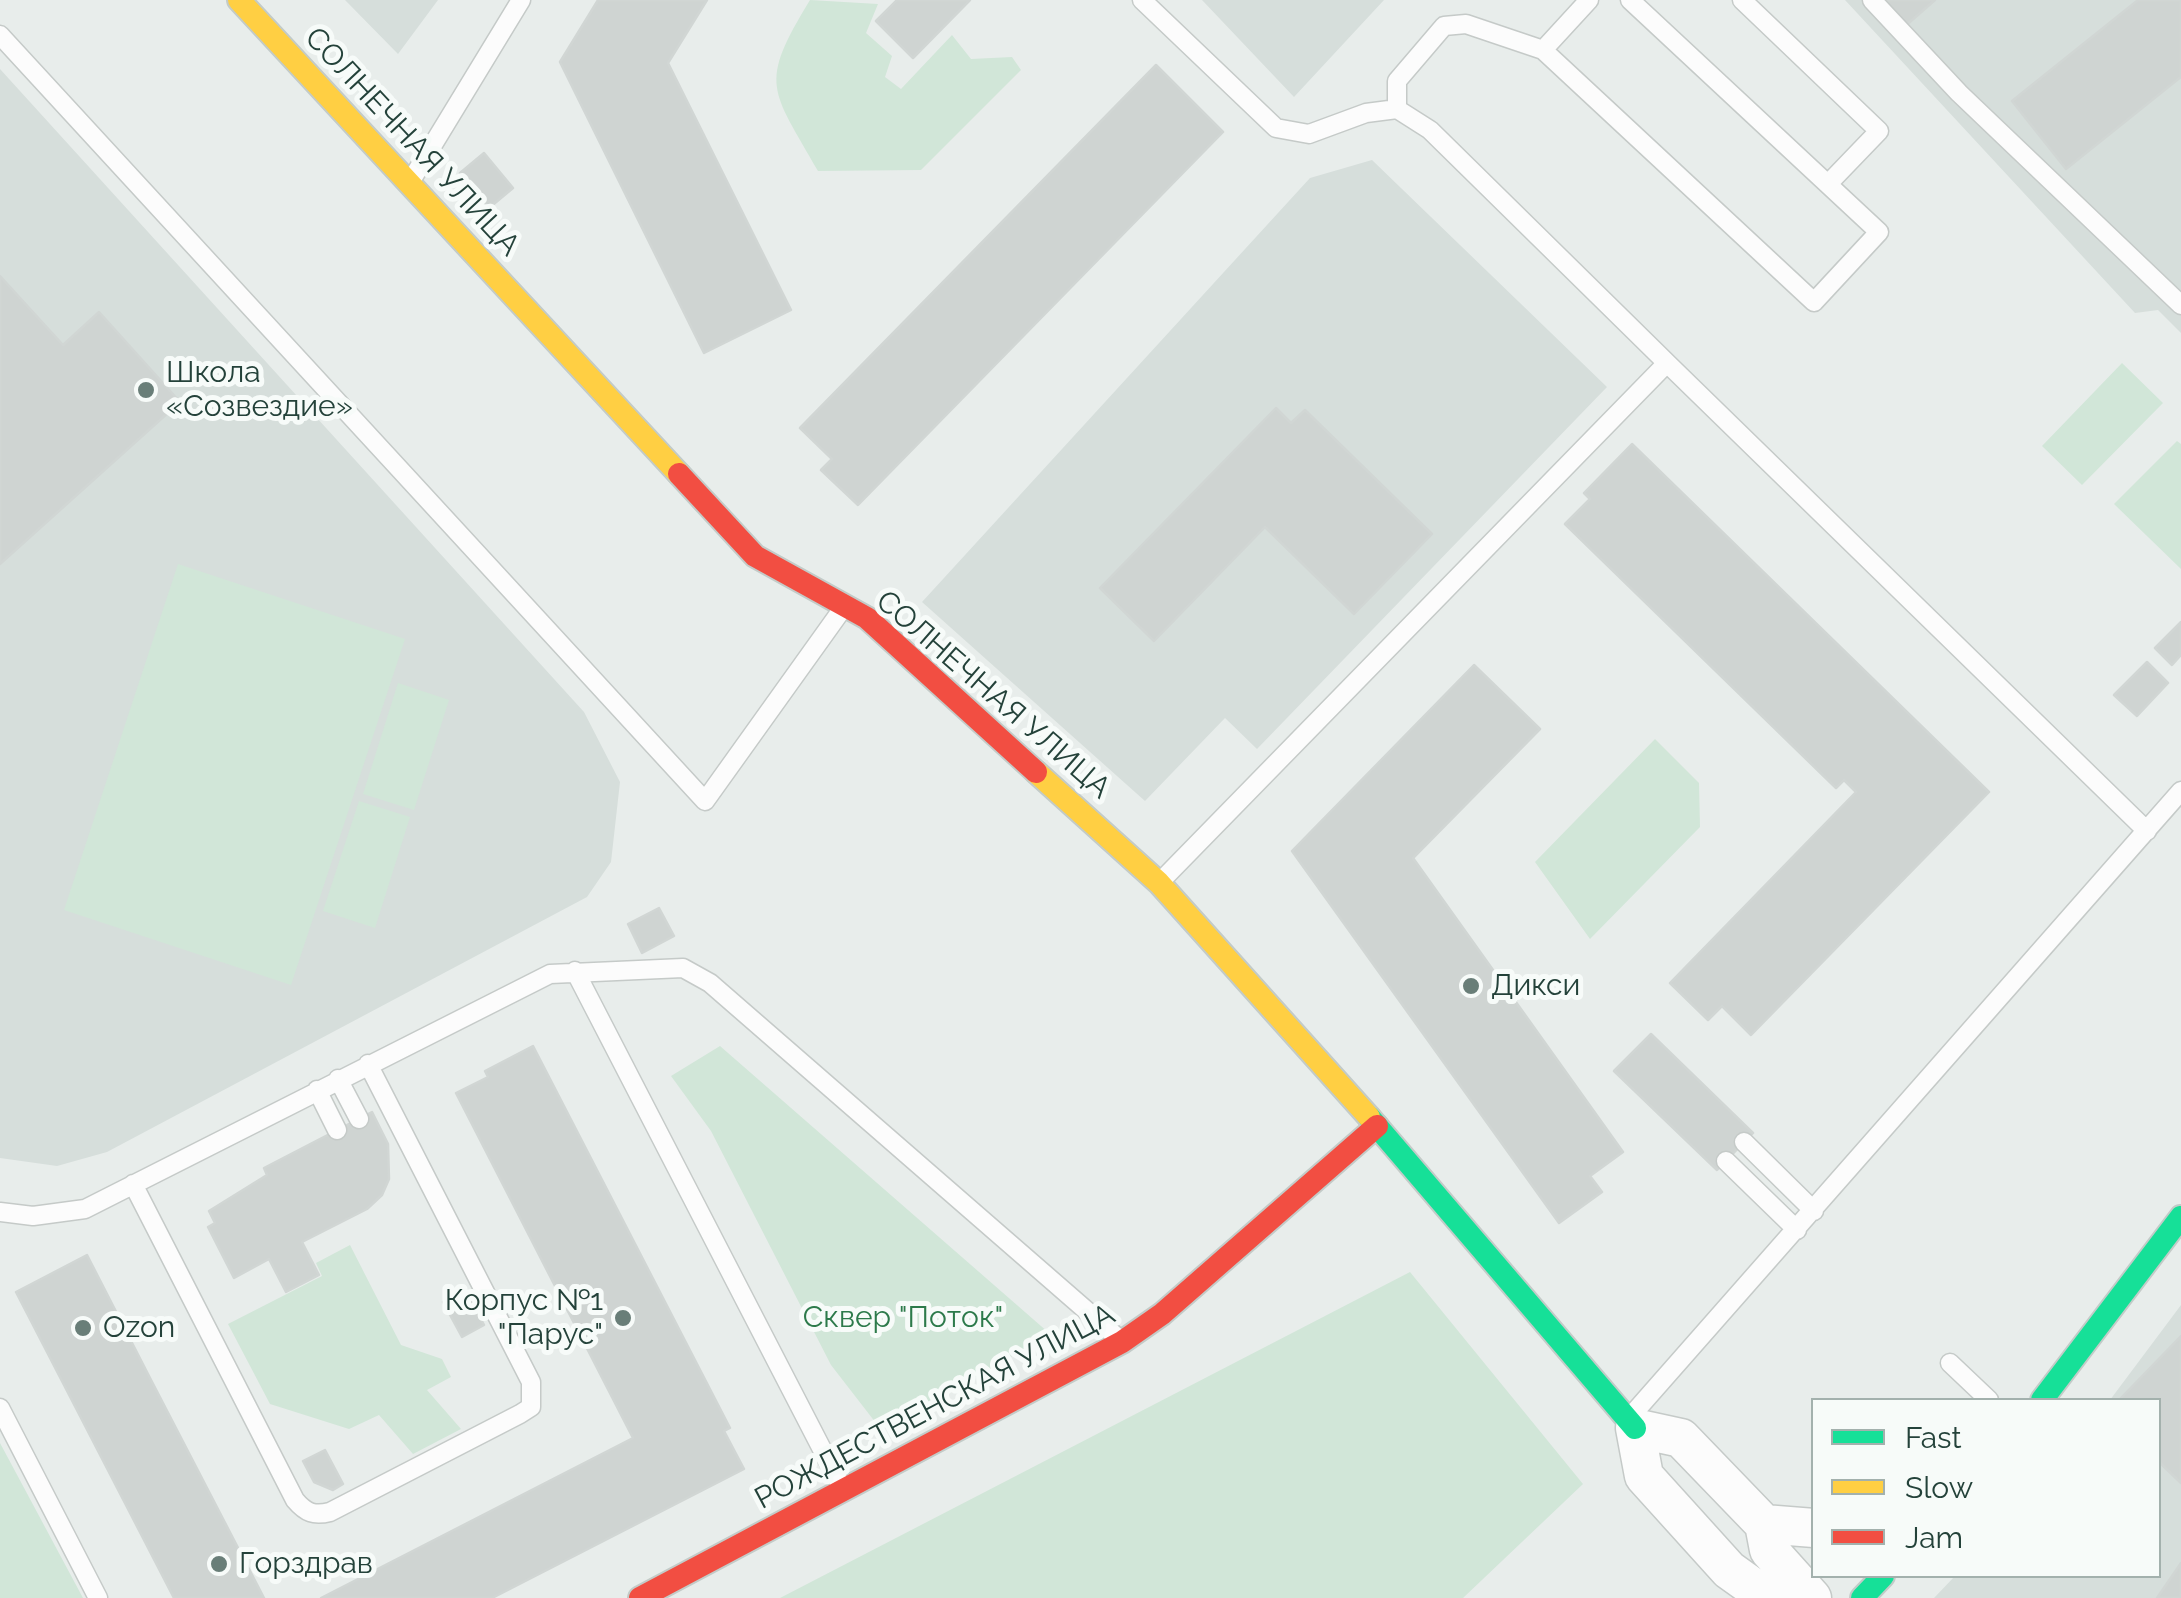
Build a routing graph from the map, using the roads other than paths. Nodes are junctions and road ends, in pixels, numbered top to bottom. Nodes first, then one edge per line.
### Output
1 (239, 0) edge
2 (521, 0) edge
3 (1142, 0) edge
4 (1590, 0) edge
5 (1630, 0) edge
6 (1742, 0) edge
7 (1872, 0) edge
8 (0, 35) edge
9 (1543, 50) junction
10 (1396, 109) junction
11 (409, 184) junction
12 (1828, 184) junction
13 (2181, 305) edge
14 (1667, 364) junction
15 (845, 606) junction
16 (2181, 791) edge
17 (2146, 831) junction
18 (1159, 883) junction
19 (575, 971) junction
20 (368, 1064) junction
21 (338, 1079) junction
22 (316, 1090) junction
23 (359, 1119) dead end
24 (1377, 1126) junction
25 (338, 1130) dead end
26 (1744, 1142) dead end
27 (1726, 1161) dead end
28 (132, 1184) junction
29 (1814, 1211) junction
30 (0, 1212) edge
31 (2181, 1217) edge
32 (1796, 1230) junction
33 (1122, 1342) junction
34 (1950, 1362) dead end
35 (1987, 1398) edge
36 (2044, 1398) edge
37 (0, 1408) edge
38 (1631, 1424) junction
39 (844, 1492) junction
40 (1764, 1524) junction
41 (1811, 1528) edge
42 (1881, 1578) edge
43 (1732, 1584) edge
44 (98, 1598) edge
45 (640, 1598) edge
46 (1768, 1598) edge
47 (1812, 1598) edge
48 (1862, 1598) edge

1 - 11 street, СОЛНЕЧНАЯ УЛИЦА
2 - 11 lane
3 - 10 lane
4 - 9 lane
5 - 12 lane
6 - 12 lane
7 - 13 lane
8 - 15 lane
9 - 10 lane
9 - 12 lane
10 - 14 lane
11 - 15 street, СОЛНЕЧНАЯ УЛИЦА
14 - 17 lane
14 - 18 lane
15 - 18 street, СОЛНЕЧНАЯ УЛИЦА
16 - 17 lane
17 - 29 lane
18 - 24 street, СОЛНЕЧНАЯ УЛИЦА
19 - 20 lane
19 - 33 lane
19 - 39 lane
20 - 21 lane
20 - 28 lane
21 - 22 lane
21 - 23 lane
22 - 25 lane
22 - 28 lane
24 - 33 street, РОЖДЕСТВЕНСКАЯ УЛИЦА
24 - 38 street, СОЛНЕЧНАЯ УЛИЦА
26 - 29 lane
27 - 32 lane
28 - 30 lane
29 - 32 lane
31 - 36 street
32 - 38 lane
33 - 39 street, РОЖДЕСТВЕНСКАЯ УЛИЦА
34 - 35 lane
37 - 44 lane
38 - 40 street
38 - 43 street
39 - 45 street, РОЖДЕСТВЕНСКАЯ УЛИЦА
40 - 41 street
40 - 47 street
42 - 48 street
43 - 46 street

